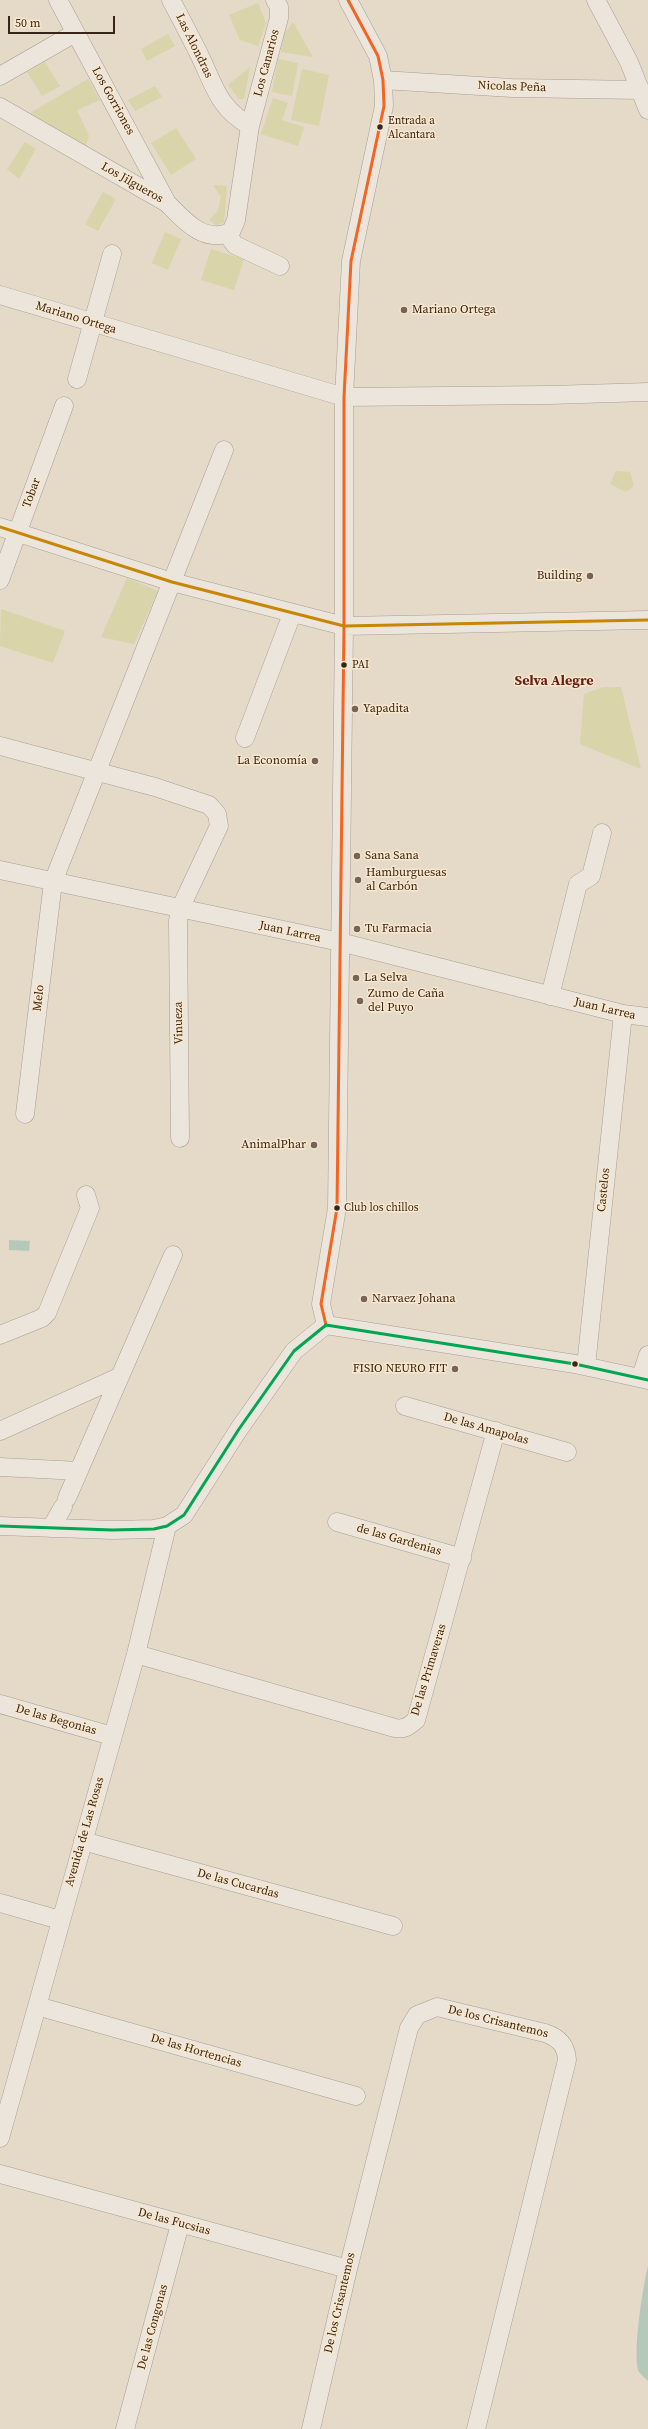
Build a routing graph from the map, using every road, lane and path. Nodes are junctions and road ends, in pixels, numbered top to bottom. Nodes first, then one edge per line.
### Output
1 (58, 0) edge
2 (171, 0) edge
3 (275, 0) edge
4 (348, 0) edge
5 (596, 0) edge
6 (75, 33) junction
7 (0, 76) edge
8 (383, 80) junction
9 (641, 90) junction
10 (0, 107) edge
11 (648, 110) edge
12 (250, 126) junction
13 (167, 202) junction
14 (227, 234) junction
15 (112, 254) dead end
16 (280, 266) dead end
17 (0, 295) edge
18 (92, 324) junction
19 (77, 379) dead end
20 (648, 392) edge
21 (344, 397) junction
22 (64, 406) dead end
23 (224, 450) dead end
24 (8, 530) edge
25 (0, 580) edge
26 (172, 582) junction
27 (292, 614) junction
28 (648, 620) edge
29 (344, 626) junction
30 (245, 738) dead end
31 (0, 746) edge
32 (98, 772) junction
33 (602, 833) dead end
34 (0, 870) edge
35 (53, 882) junction
36 (180, 909) junction
37 (340, 942) junction
38 (550, 996) junction
39 (623, 1014) junction
40 (648, 1018) edge
41 (25, 1114) dead end
42 (180, 1138) dead end
43 (86, 1195) dead end
44 (173, 1255) dead end
45 (326, 1325) junction
46 (0, 1335) edge
47 (648, 1355) edge
48 (586, 1366) junction
49 (117, 1378) junction
50 (645, 1378) edge
51 (405, 1406) dead end
52 (0, 1431) edge
53 (496, 1431) junction
54 (567, 1452) dead end
55 (0, 1467) edge
56 (79, 1471) junction
57 (336, 1522) dead end
58 (0, 1526) edge
59 (167, 1526) junction
60 (51, 1528) junction
61 (462, 1558) junction
62 (136, 1654) junction
63 (0, 1704) edge
64 (112, 1736) junction
65 (83, 1841) junction
66 (0, 1903) edge
67 (60, 1920) junction
68 (392, 1926) dead end
69 (37, 2006) junction
70 (356, 2096) dead end
71 (0, 2138) edge
72 (0, 2174) edge
73 (180, 2224) junction
74 (348, 2269) junction
75 (125, 2429) edge
76 (310, 2429) edge
77 (476, 2429) edge

1 - 6 street, Los Gorriones
2 - 12 street, Las Alondras
3 - 12 street, Los Canarios
4 - 8 street
5 - 9 street
6 - 7 street
6 - 13 street, Los Gorriones
8 - 9 street, Nicolas Peña
8 - 21 street
9 - 11 street
10 - 13 street, Los Jilgueros
12 - 14 street
13 - 14 street, Los Jilgueros
14 - 16 street
15 - 18 street
17 - 18 street, Mariano Ortega
18 - 19 street
18 - 21 street, Mariano Ortega
20 - 21 street, Mariano Ortega
21 - 29 street
22 - 24 street, Tobar
23 - 26 street, Melo
24 - 25 street, Tobar
24 - 26 street
26 - 27 street
26 - 32 street, Melo
27 - 29 street
27 - 30 street
28 - 29 street
29 - 37 street
31 - 32 street, Vinueza
32 - 35 street, Melo
32 - 36 street, Vinueza
33 - 38 street
34 - 35 street, Juan Larrea
35 - 36 street, Juan Larrea
35 - 41 street, Melo
36 - 37 street, Juan Larrea
36 - 42 street, Vinueza
37 - 38 street, Juan Larrea
37 - 45 street
38 - 39 street, Juan Larrea
39 - 40 street, Juan Larrea
39 - 48 street, Castelos
43 - 46 street
44 - 49 street
45 - 48 street
45 - 59 street
47 - 50 street
48 - 50 street
49 - 52 street
49 - 56 street
51 - 53 street, De las Amapolas
53 - 54 street, De las Amapolas
53 - 61 street, De las Primaveras
55 - 56 street
56 - 60 street
57 - 61 street, de las Gardenias
58 - 60 street
59 - 60 street
59 - 62 street, Avenida de Las Rosas
61 - 62 street, De las Primaveras
62 - 64 street, Avenida de Las Rosas
63 - 64 street, De las Begonias
64 - 65 street, Avenida de Las Rosas
65 - 67 street, Avenida de Las Rosas
65 - 68 street, De las Cucardas
66 - 67 street
67 - 69 street, Avenida de Las Rosas
69 - 70 street, De las Hortencias
69 - 71 street, Avenida de Las Rosas
72 - 73 street, De las Fucsias
73 - 74 street, De las Fucsias
73 - 75 street, De las Congonas
74 - 76 street, De los Crisantemos
74 - 77 street, De los Crisantemos

